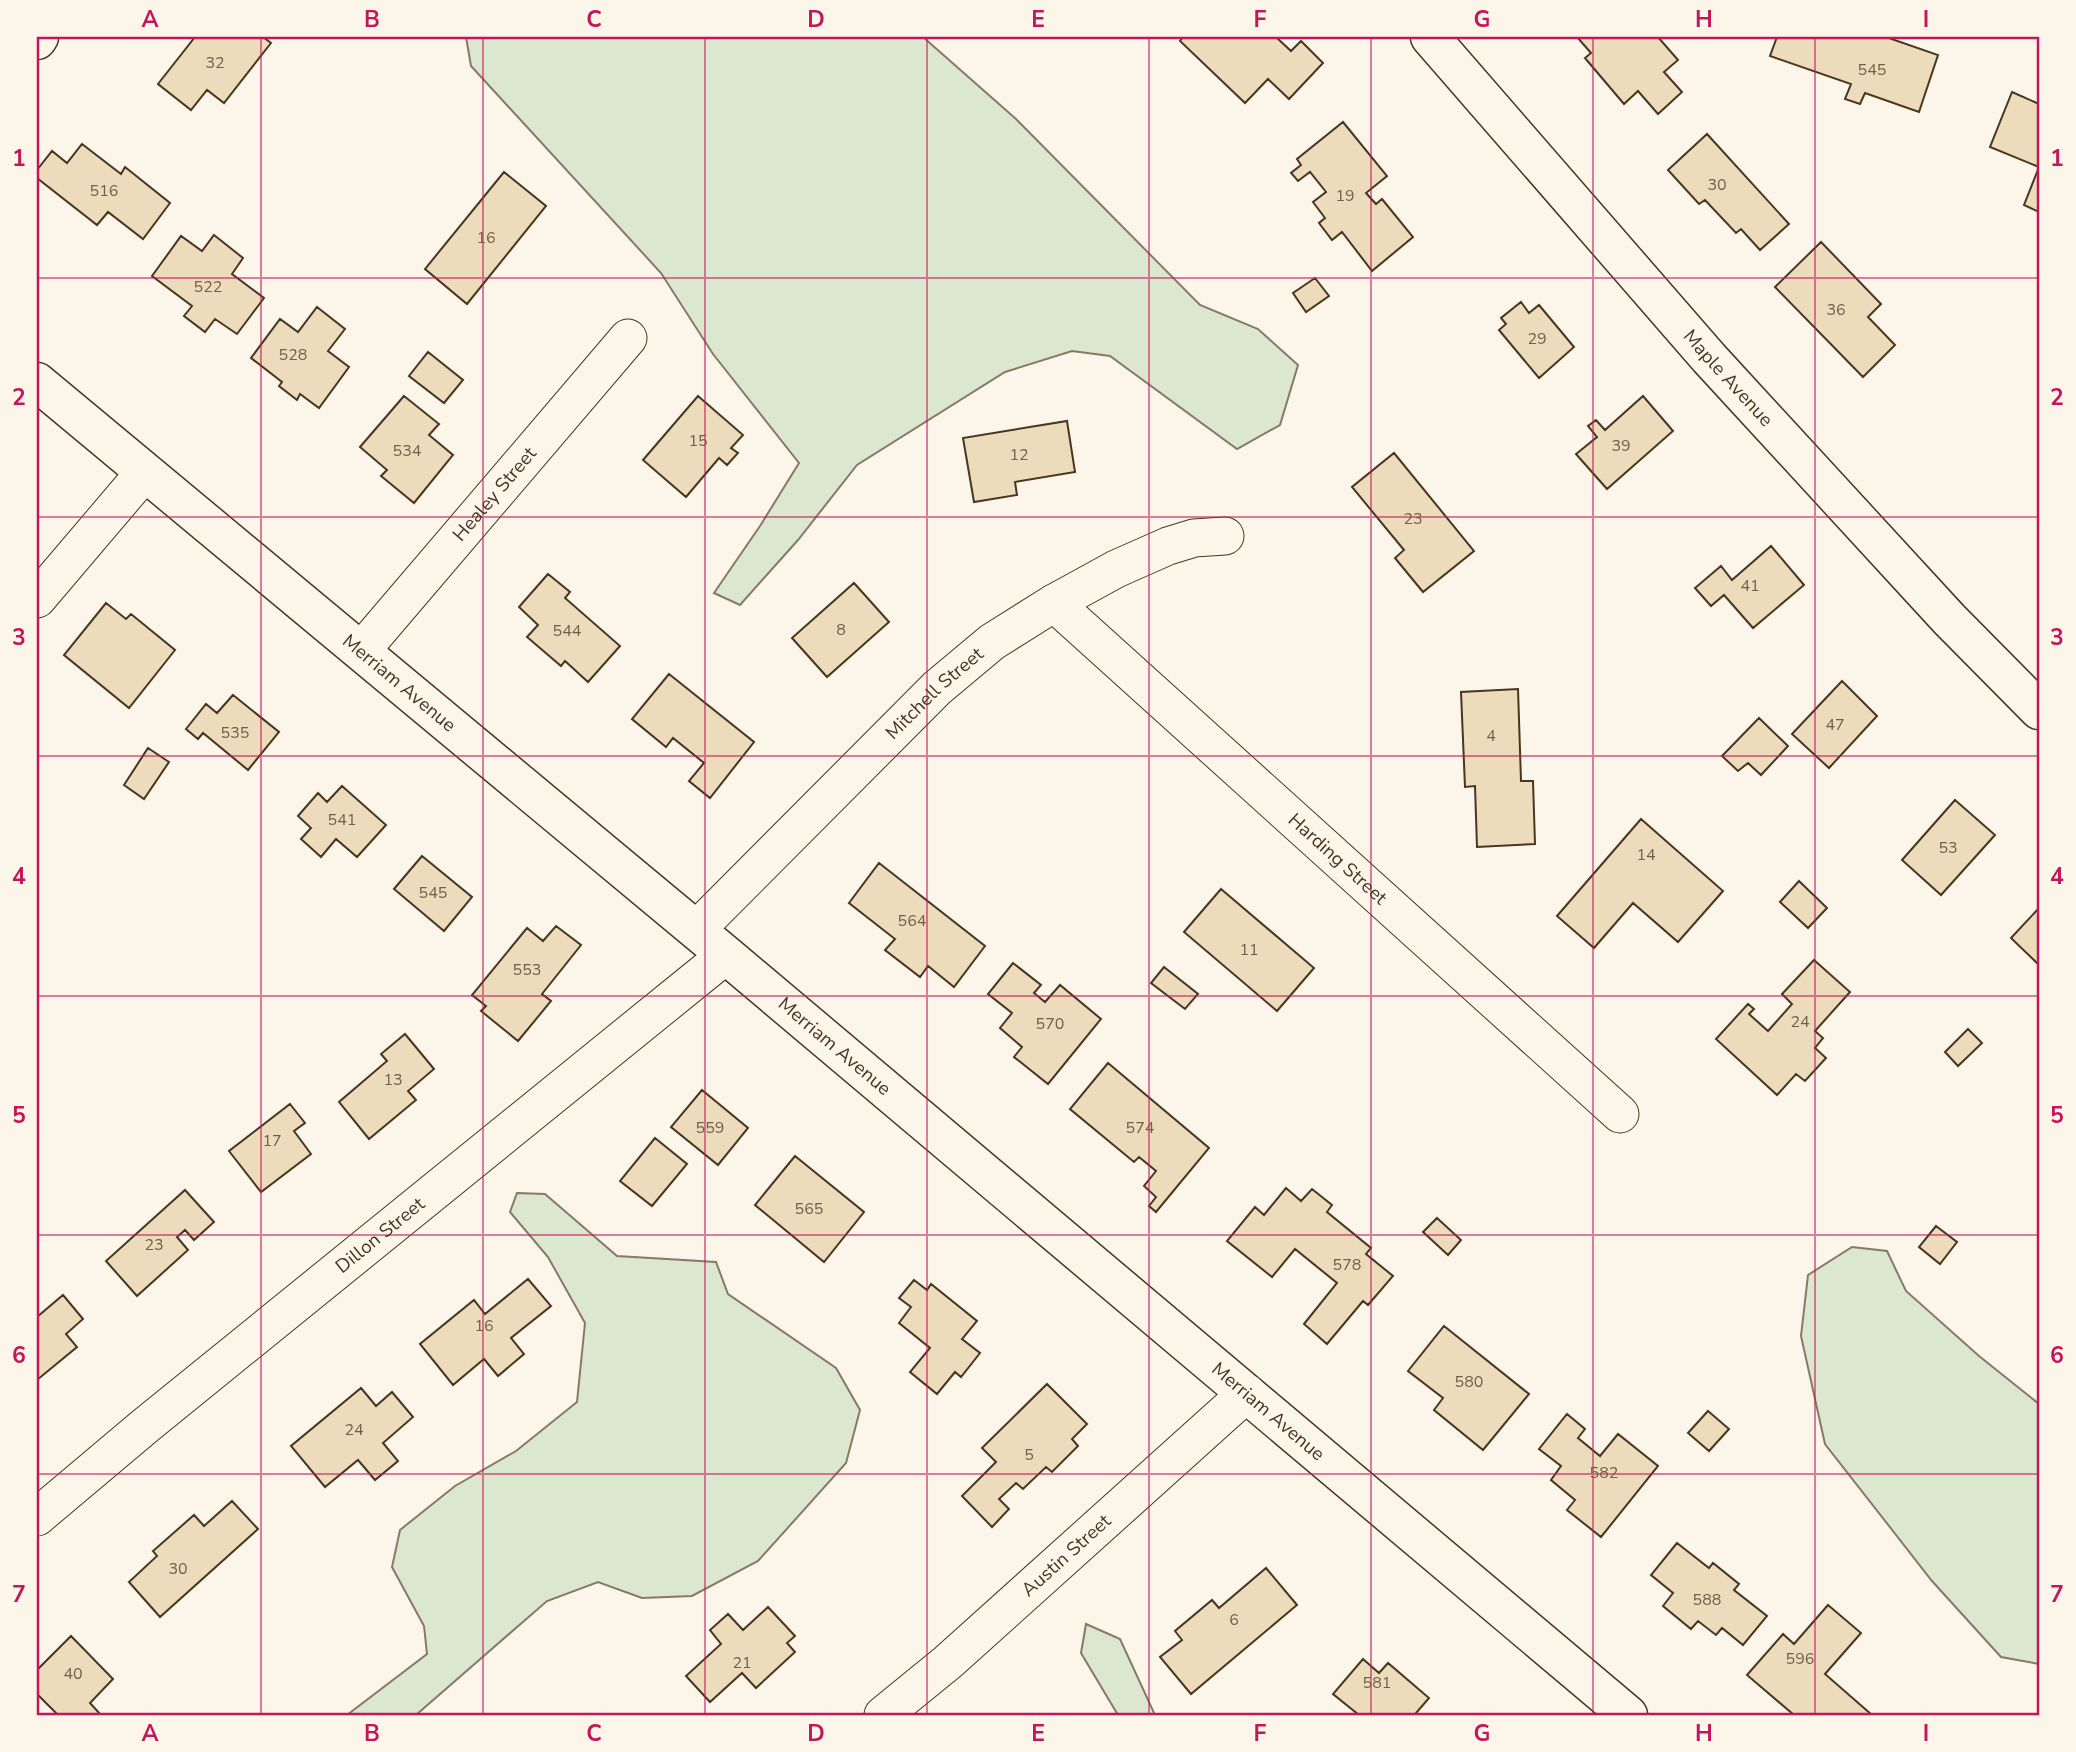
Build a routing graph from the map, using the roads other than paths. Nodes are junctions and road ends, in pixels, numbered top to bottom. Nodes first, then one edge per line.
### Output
1 (1430, 37) edge
2 (628, 338) dead end
3 (37, 382) edge
4 (145, 472) junction
5 (1224, 536) dead end
6 (37, 599) edge
7 (1054, 603) junction
8 (361, 652) junction
9 (2039, 710) edge
10 (696, 930) junction
11 (726, 955) junction
12 (1620, 1114) dead end
13 (1247, 1392) junction
14 (37, 1517) edge
15 (883, 1715) edge
16 (1629, 1715) edge

1 - 9 street, Maple Avenue
2 - 8 street, Healey Street
3 - 4 street, Merriam Avenue
4 - 6 street
4 - 8 street, Merriam Avenue
5 - 7 street, Mitchell Street
7 - 10 street, Mitchell Street
7 - 12 street, Harding Street
8 - 10 street, Merriam Avenue
10 - 11 street, Merriam Avenue
11 - 13 street, Merriam Avenue
11 - 14 street, Dillon Street
13 - 15 street, Austin Street
13 - 16 street, Merriam Avenue

